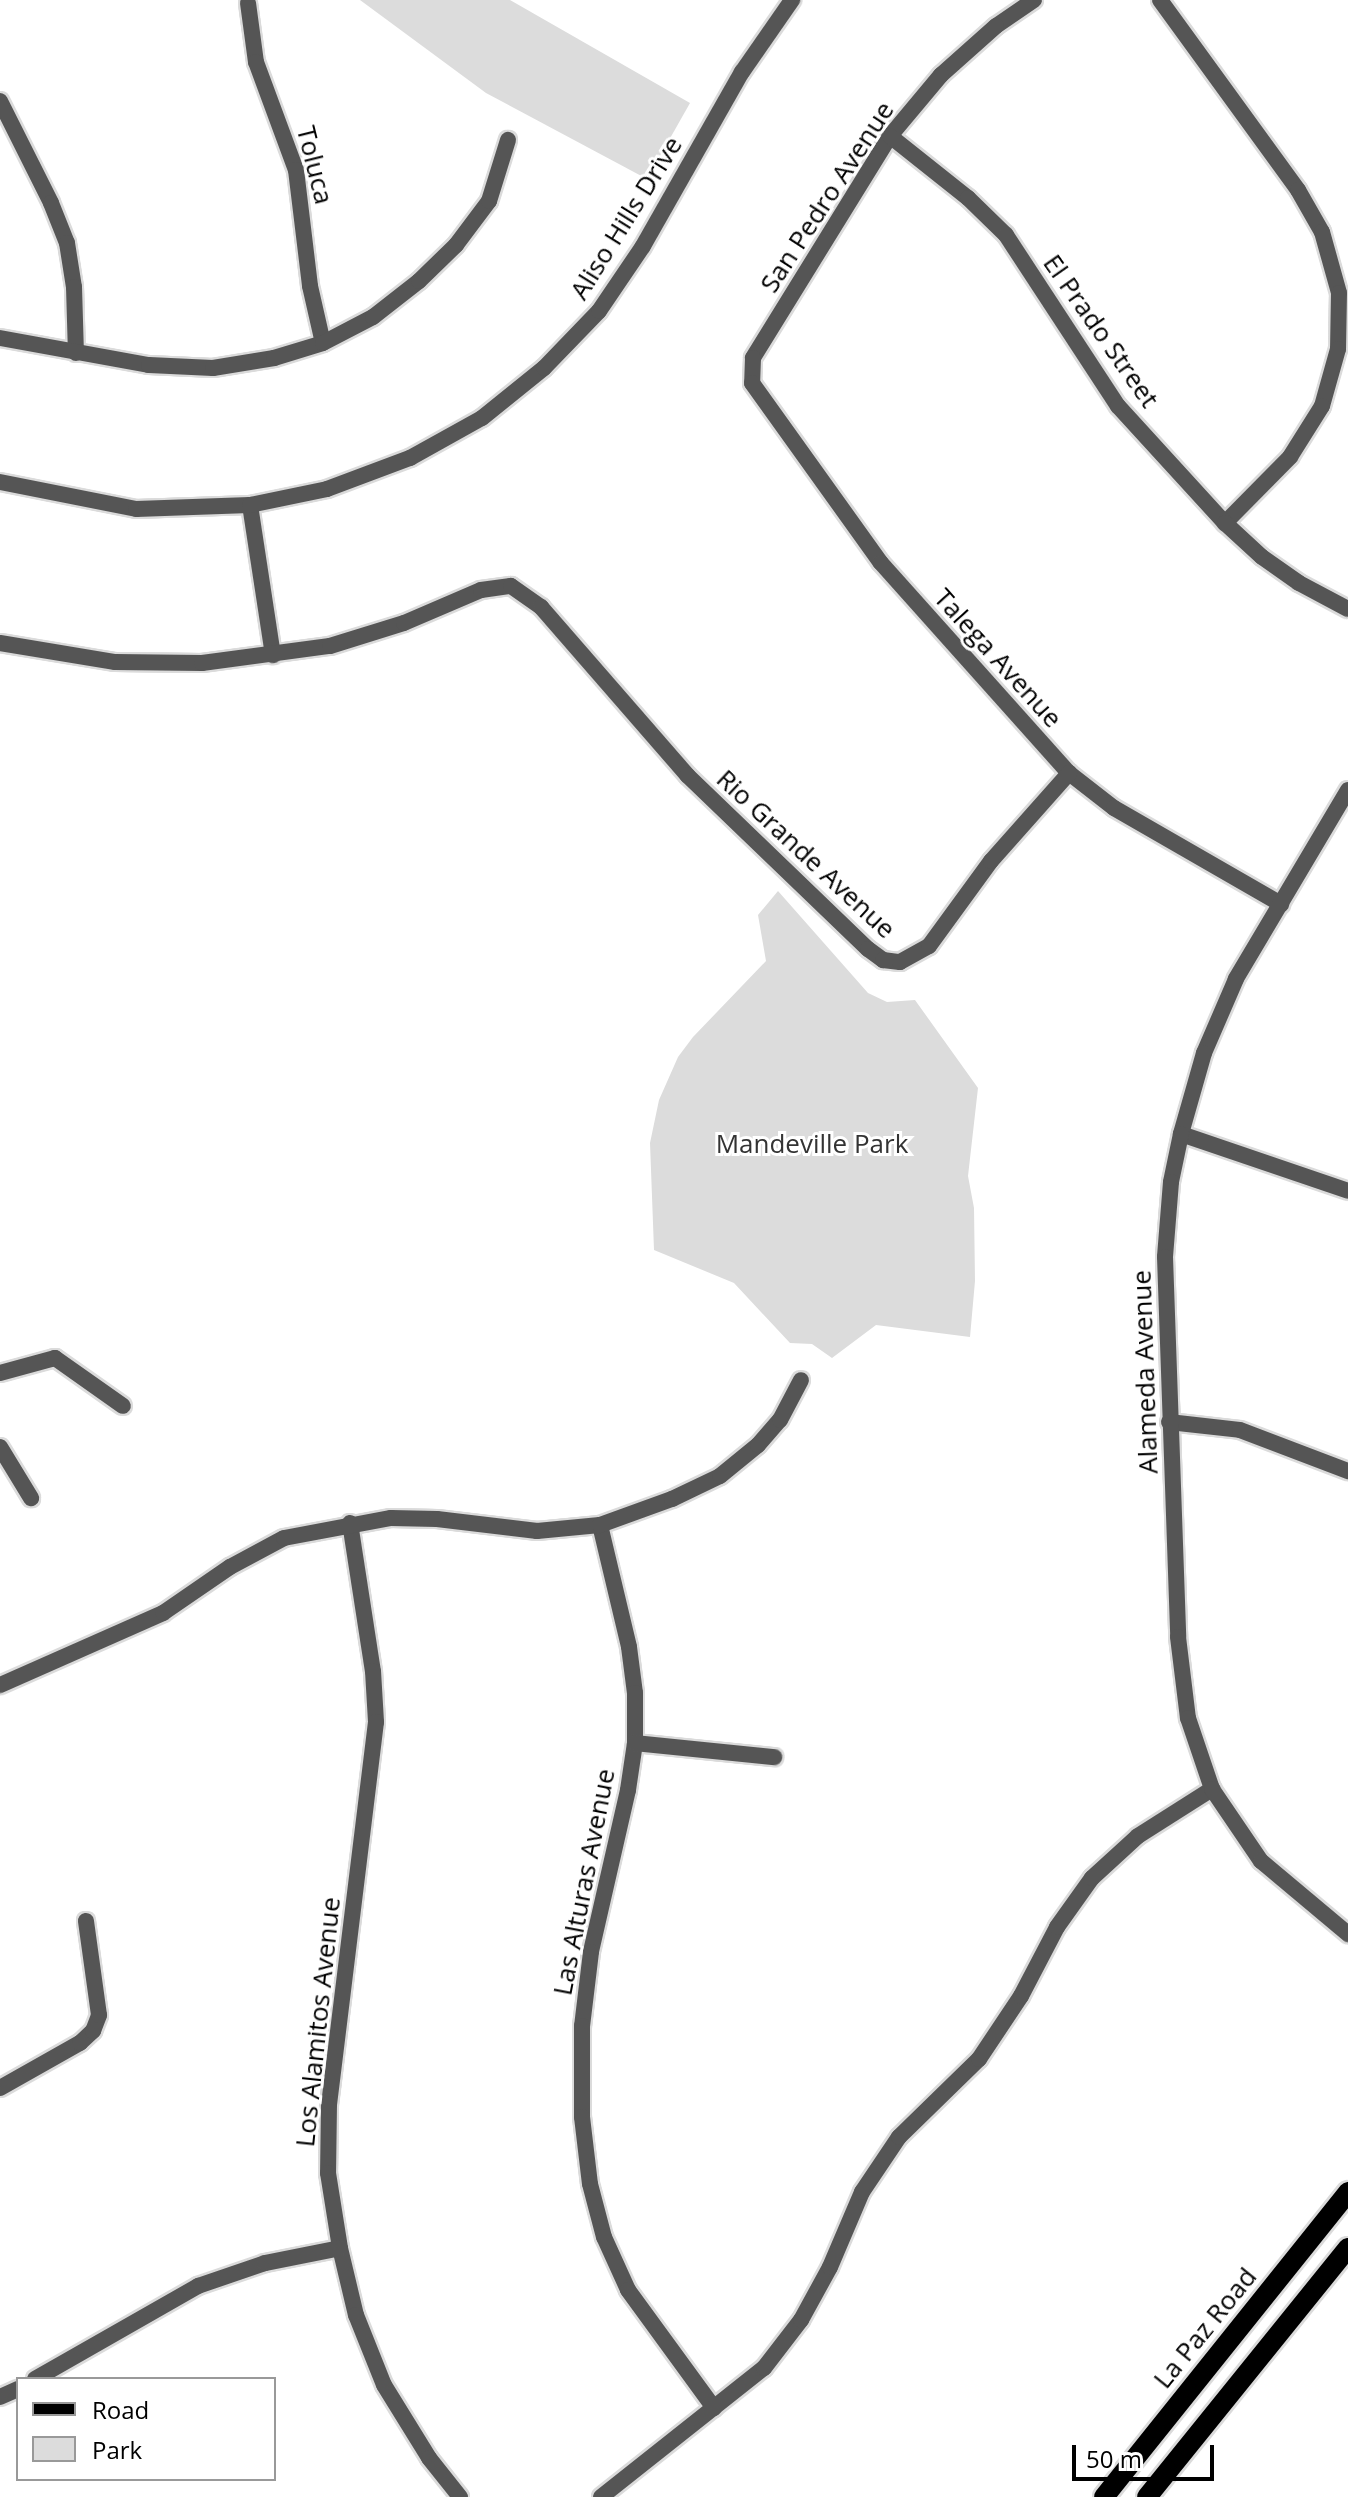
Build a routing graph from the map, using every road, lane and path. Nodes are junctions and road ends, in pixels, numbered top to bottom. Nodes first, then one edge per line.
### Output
1 (792, 0) edge
2 (1034, 0) edge
3 (1160, 0) edge
4 (248, 3) dead end
5 (0, 101) edge
6 (890, 136) junction
7 (508, 140) dead end
8 (0, 338) edge
9 (323, 343) junction
10 (76, 353) junction
11 (750, 371) joint
12 (0, 482) edge
13 (250, 505) junction
14 (1225, 523) junction
15 (1348, 609) edge
16 (0, 643) edge
17 (273, 655) junction
18 (1069, 773) junction
19 (1348, 790) edge
20 (1281, 904) junction
21 (1181, 1134) junction
22 (1348, 1191) edge
23 (0, 1373) edge
24 (801, 1380) dead end
25 (123, 1406) dead end
26 (1169, 1422) junction
27 (0, 1447) edge
28 (1348, 1471) edge
29 (31, 1498) dead end
30 (350, 1523) junction
31 (600, 1525) junction
32 (0, 1685) edge
33 (635, 1743) junction
34 (774, 1757) dead end
35 (1212, 1789) junction
36 (86, 1921) dead end
37 (1348, 1934) edge
38 (0, 2088) edge
39 (1348, 2192) edge
40 (340, 2248) junction
41 (1348, 2248) edge
42 (39, 2377) edge
43 (714, 2408) junction
44 (460, 2497) edge
45 (601, 2497) edge
46 (1104, 2497) edge
47 (1147, 2497) edge

1 - 13 street, Aliso Hills Drive
2 - 6 street, San Pedro Avenue
3 - 14 street
4 - 9 street, Toluca
5 - 10 street
6 - 11 street, San Pedro Avenue
6 - 14 street, El Prado Street
7 - 9 street
8 - 10 street
9 - 10 street
11 - 18 street, Talega Avenue
12 - 13 street, Aliso Hills Drive
13 - 17 street
14 - 15 street, El Prado Street
16 - 17 street
17 - 18 street, Rio Grande Avenue
18 - 20 street, Talega Avenue
19 - 20 street, Alameda Avenue
20 - 21 street, Alameda Avenue
21 - 22 street
21 - 26 street, Alameda Avenue
23 - 25 street
24 - 31 street
26 - 28 street
26 - 35 street, Alameda Avenue
27 - 29 street
30 - 31 street
30 - 32 street
30 - 40 street, Los Alamitos Avenue
31 - 33 street, Las Alturas Avenue
33 - 34 street
33 - 43 street, Las Alturas Avenue
35 - 37 street, Alameda Avenue
35 - 43 street
36 - 38 street
39 - 46 main road, La Paz Road
40 - 42 street
40 - 44 street, Los Alamitos Avenue
41 - 47 main road
43 - 45 street

